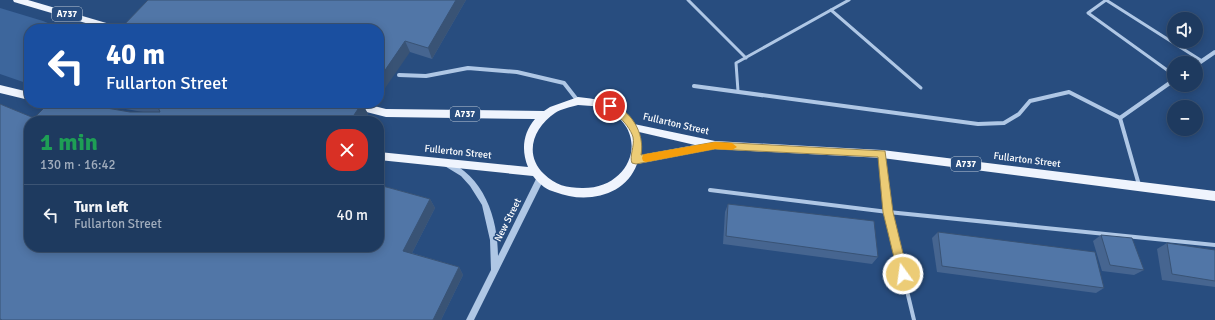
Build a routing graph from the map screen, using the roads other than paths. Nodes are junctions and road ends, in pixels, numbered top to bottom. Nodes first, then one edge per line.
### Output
1 (17, 0) edge
2 (688, 0) edge
3 (849, 0) edge
4 (831, 10) junction
5 (100, 24) edge
6 (1215, 52) edge
7 (1194, 56) edge
8 (746, 58) junction
9 (1203, 60) edge
10 (1167, 70) edge
11 (399, 75) dead end
12 (1167, 85) edge
13 (694, 86) dead end
14 (921, 88) dead end
15 (0, 89) edge
16 (738, 91) junction
17 (24, 95) edge
18 (578, 101) junction
19 (366, 108) edge
20 (544, 114) junction
21 (1120, 118) junction
22 (632, 126) junction
23 (715, 146) junction
24 (882, 154) junction
25 (384, 156) edge
26 (636, 160) junction
27 (443, 162) junction
28 (537, 176) junction
29 (1139, 186) junction
30 (710, 190) dead end
31 (1215, 196) edge
32 (888, 212) junction
33 (1215, 245) edge
34 (494, 270) junction
35 (470, 320) edge
36 (914, 320) edge

1 - 5 main road, A737
2 - 8 lane
3 - 4 lane
4 - 8 lane
4 - 14 lane
6 - 9 street
7 - 10 lane
8 - 16 lane
11 - 18 street
12 - 21 street
13 - 16 street
15 - 17 main road
16 - 21 street
18 - 20 main road, A737
18 - 22 main road, A737
19 - 20 main road, A737
20 - 28 main road, A737
21 - 29 street
22 - 23 main road, Fullarton Street / A737
22 - 26 main road, A737
23 - 24 main road, Fullarton Street / A737
23 - 26 main road, Fullarton Street / A737
24 - 29 main road, Fullarton Street / A737
24 - 32 street
25 - 27 main road, Fullerton Street / A737
26 - 28 main road, A737
27 - 28 main road, Fullerton Street / A737
27 - 34 street, New Street
28 - 34 street, New Street
29 - 31 main road, Fullarton Street / A737
30 - 32 street
32 - 33 street
32 - 36 street
34 - 35 street, New Street

